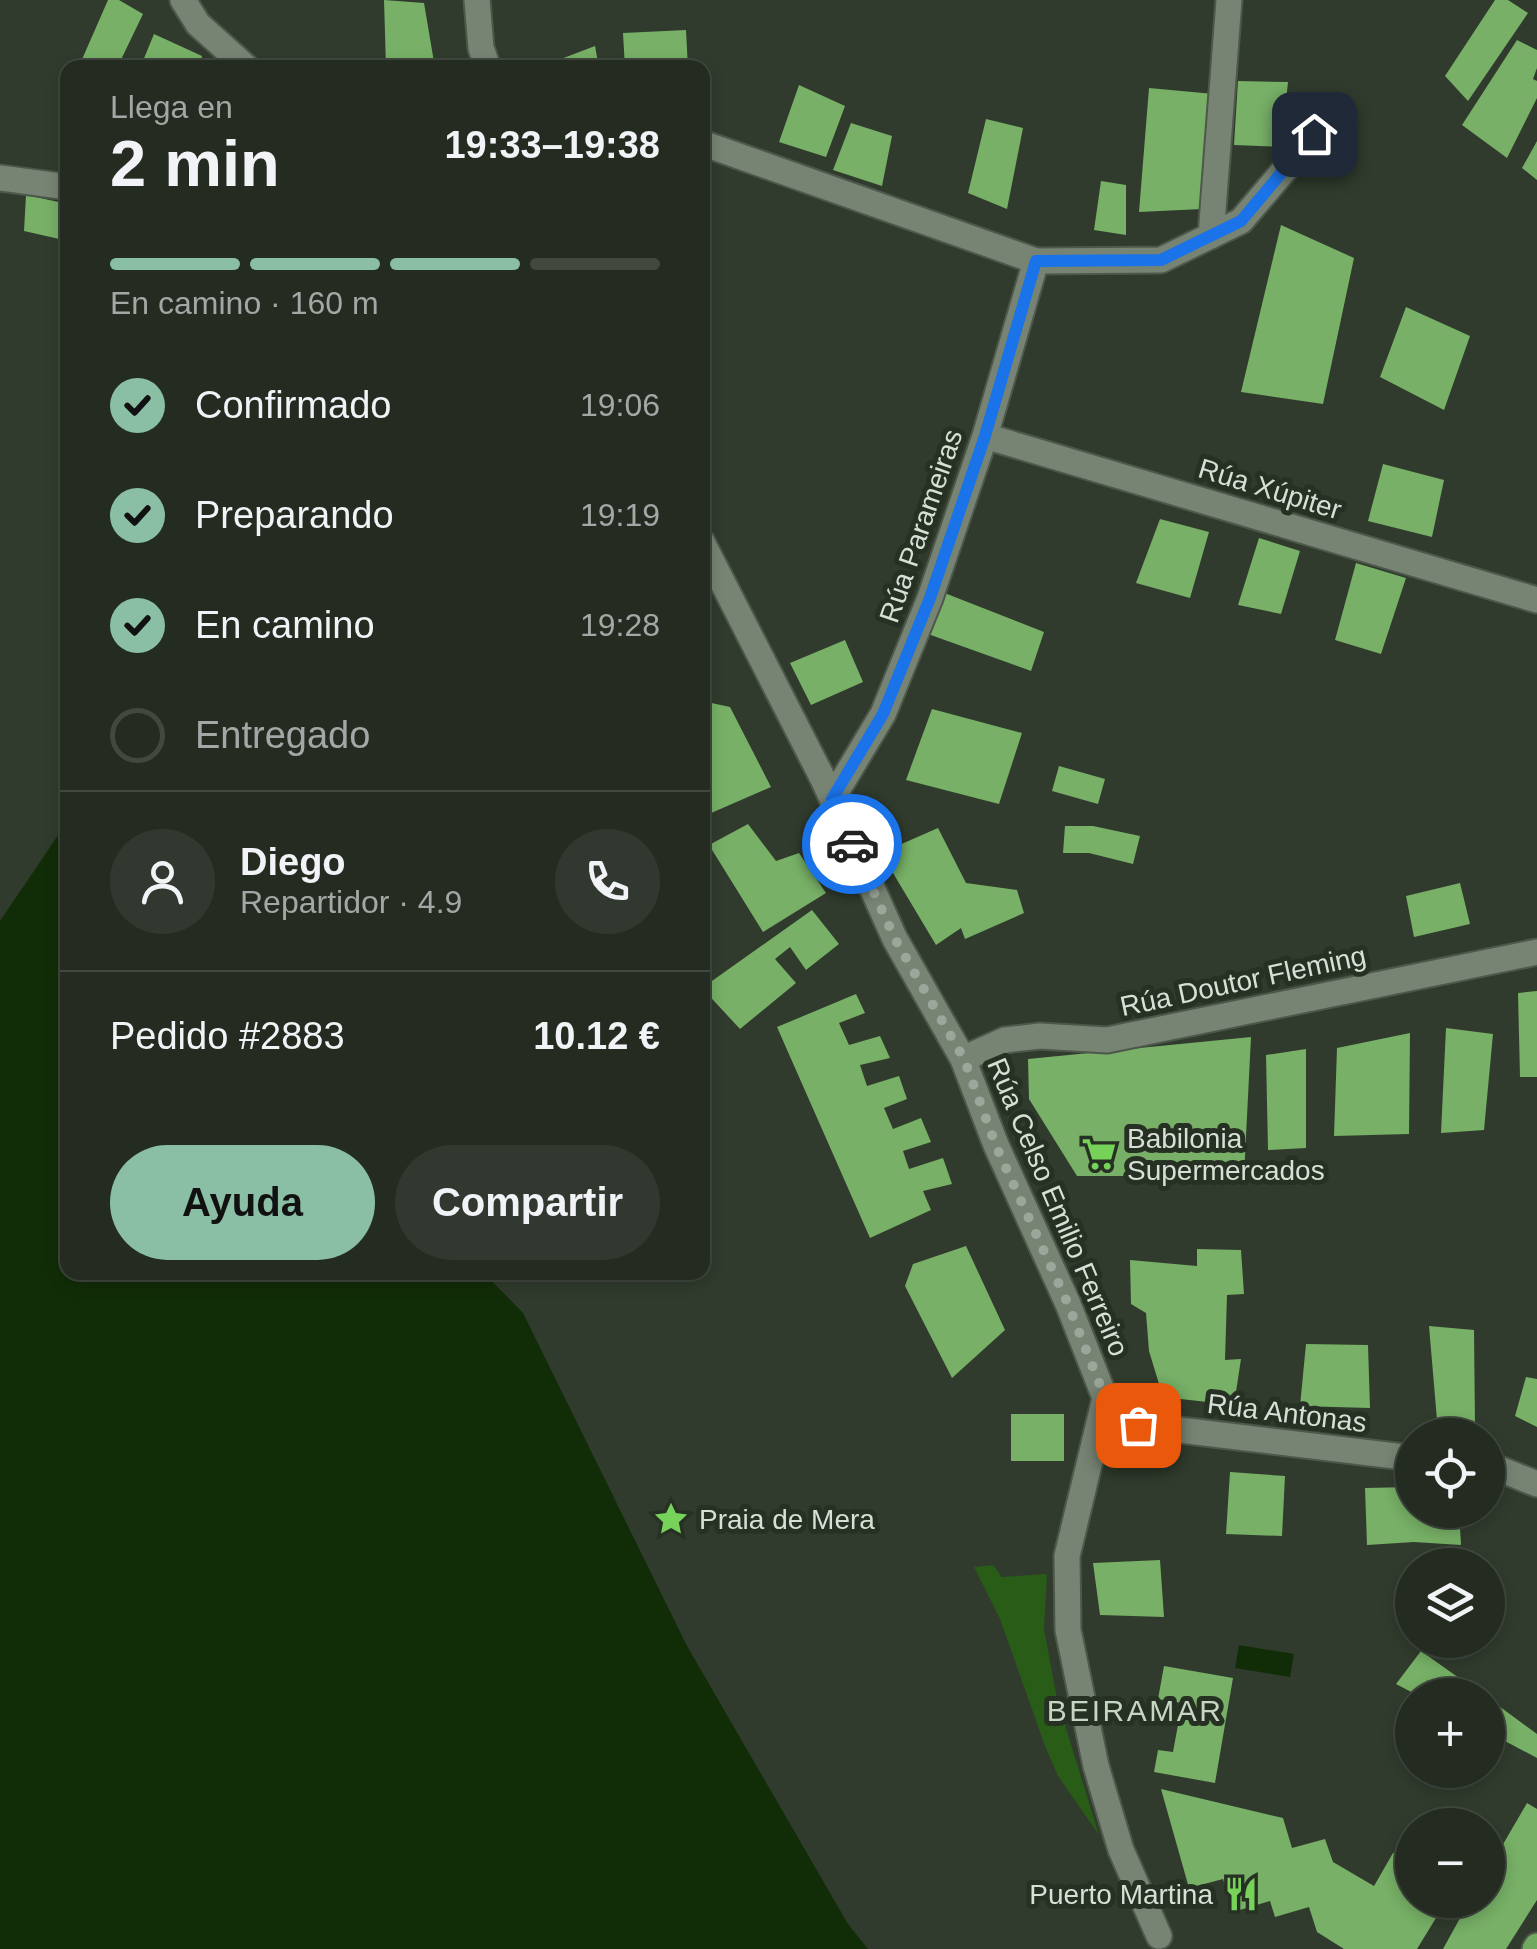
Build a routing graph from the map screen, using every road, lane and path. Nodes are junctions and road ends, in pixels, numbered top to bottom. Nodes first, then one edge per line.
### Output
1 (182, 0) edge
2 (476, 0) edge
3 (1230, 0) edge
4 (237, 60) edge
5 (485, 60) edge
6 (1314, 134) dead end
7 (710, 145) edge
8 (0, 178) edge
9 (60, 186) edge
10 (1211, 236) junction
11 (1036, 261) junction
12 (985, 436) junction
13 (710, 558) edge
14 (1537, 600) edge
15 (832, 799) junction
16 (1537, 952) edge
17 (964, 1059) junction
18 (1105, 1398) junction
19 (1395, 1456) edge
20 (1505, 1471) edge
21 (1537, 1484) edge
22 (1160, 1936) dead end

1 - 4 street
2 - 5 street
3 - 10 street
6 - 10 street
7 - 11 street
8 - 9 street
10 - 11 street
11 - 12 street, Rúa Parameiras
12 - 14 street, Rúa Xúpiter
12 - 15 street, Rúa Parameiras
13 - 15 street, Rúa Celso Emilio Ferreiro
15 - 17 street, Rúa Celso Emilio Ferreiro
16 - 17 street, Rúa Doutor Fleming
17 - 18 street, Rúa Celso Emilio Ferreiro
18 - 19 street, Rúa Antonas
18 - 22 street, Rúa Celso Emilio Ferreiro
20 - 21 street

